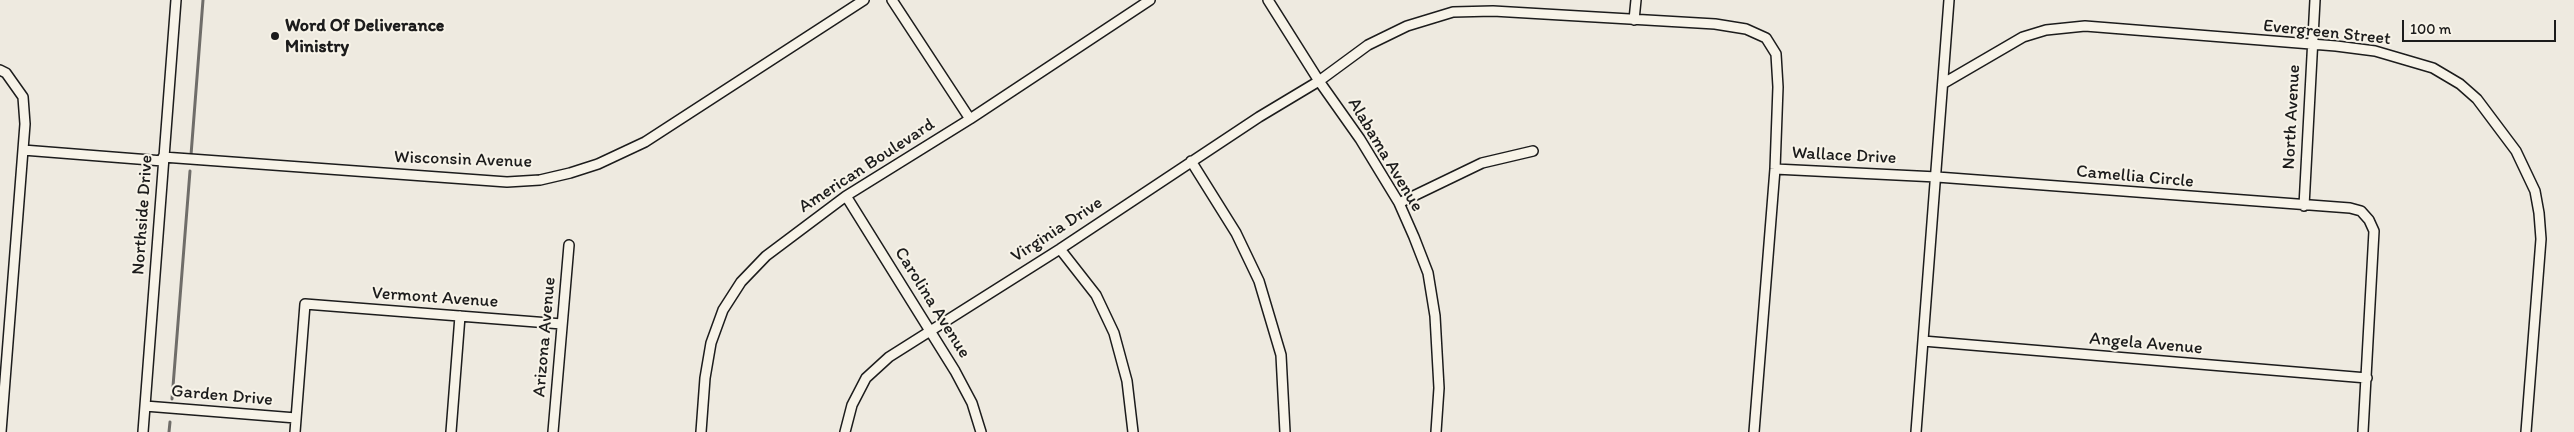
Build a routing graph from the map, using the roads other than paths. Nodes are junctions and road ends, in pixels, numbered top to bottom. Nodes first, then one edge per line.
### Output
1 (176, 0) edge
2 (864, 0) edge
3 (892, 0) edge
4 (1150, 0) edge
5 (1268, 0) edge
6 (1636, 0) edge
7 (1949, 0) edge
8 (2315, 0) edge
9 (1634, 20) junction
10 (2312, 46) junction
11 (0, 70) edge
12 (1319, 81) junction
13 (1944, 83) junction
14 (970, 118) junction
15 (23, 150) junction
16 (1533, 152) dead end
17 (163, 159) junction
18 (1191, 161) junction
19 (1775, 169) junction
20 (1937, 177) junction
21 (846, 196) junction
22 (1399, 203) junction
23 (2304, 206) junction
24 (569, 245) dead end
25 (1060, 248) junction
26 (460, 316) junction
27 (562, 324) junction
28 (930, 331) junction
29 (1924, 342) junction
30 (2367, 378) junction
31 (146, 406) junction
32 (1, 414) edge
33 (296, 418) junction
34 (1, 432) edge
35 (143, 432) edge
36 (295, 432) edge
37 (451, 432) edge
38 (553, 432) edge
39 (701, 432) edge
40 (845, 432) edge
41 (981, 432) edge
42 (1133, 432) edge
43 (1285, 432) edge
44 (1436, 432) edge
45 (1754, 432) edge
46 (1916, 432) edge
47 (2363, 432) edge
48 (2526, 432) edge

1 - 17 street, Northside Drive
2 - 17 street, Wisconsin Avenue
3 - 14 street
4 - 14 street, American Boulevard
5 - 12 street, Alabama Avenue
6 - 9 street
7 - 13 street
8 - 10 street, North Avenue
9 - 12 street, Virginia Drive
9 - 19 street, Virginia Drive
10 - 13 street, Evergreen Street
10 - 23 street, North Avenue
10 - 48 street, Evergreen Street
11 - 15 street
12 - 18 street, Virginia Drive
12 - 22 street, Alabama Avenue
13 - 20 street
14 - 21 street, American Boulevard
15 - 17 street, Wisconsin Avenue
15 - 32 street
16 - 22 street
17 - 31 street, Northside Drive
18 - 25 street, Virginia Drive
18 - 43 street
19 - 20 street, Wallace Drive
19 - 45 street, Wallace Drive
20 - 23 street, Camellia Circle
20 - 29 street
21 - 28 street, Carolina Avenue
21 - 39 street, American Boulevard
22 - 44 street, Alabama Avenue
23 - 30 street, Camellia Circle
24 - 27 street, Arizona Avenue
25 - 28 street, Virginia Drive
25 - 42 street
26 - 27 street, Vermont Avenue
26 - 33 street, Vermont Avenue
26 - 37 street
27 - 38 street, Arizona Avenue
28 - 40 street, Virginia Drive
28 - 41 street, Carolina Avenue
29 - 30 street, Angela Avenue
29 - 46 street
30 - 47 street, Camellia Circle
31 - 33 street, Garden Drive
31 - 35 street, Northside Drive
32 - 34 street
33 - 36 street

